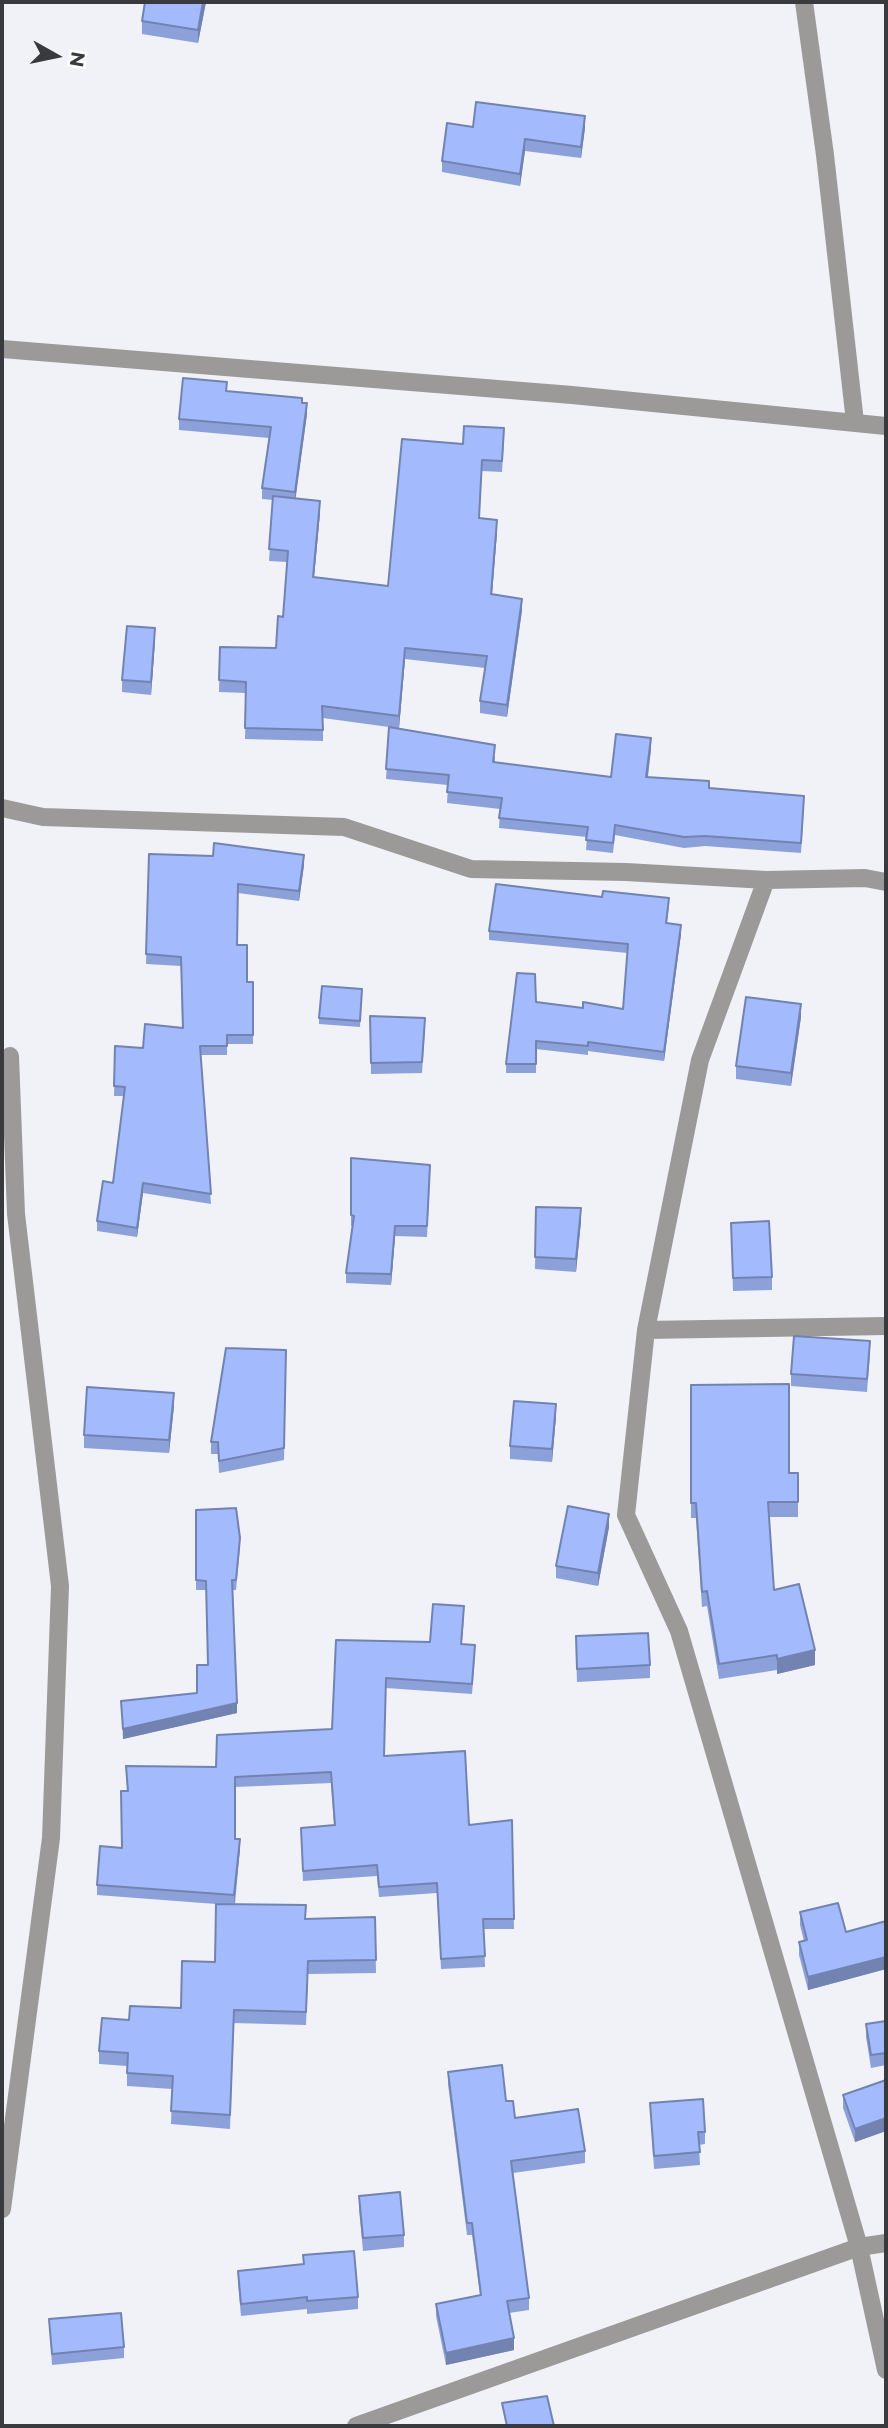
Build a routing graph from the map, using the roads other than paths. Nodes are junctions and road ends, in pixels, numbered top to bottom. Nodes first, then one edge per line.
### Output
1 (804, 2) edge
2 (2, 349) edge
3 (855, 422) junction
4 (886, 426) edge
5 (2, 808) edge
6 (766, 880) junction
7 (886, 882) edge
8 (10, 1056) dead end
9 (886, 1326) edge
10 (646, 1330) junction
11 (2, 2209) edge
12 (886, 2243) edge
13 (859, 2247) junction
14 (886, 2370) edge
15 (356, 2426) edge

1 - 3 street
2 - 3 street
3 - 4 street
5 - 6 street
6 - 7 street
6 - 10 street
8 - 11 street
9 - 10 street
10 - 13 street
12 - 13 street
13 - 14 street
13 - 15 street

